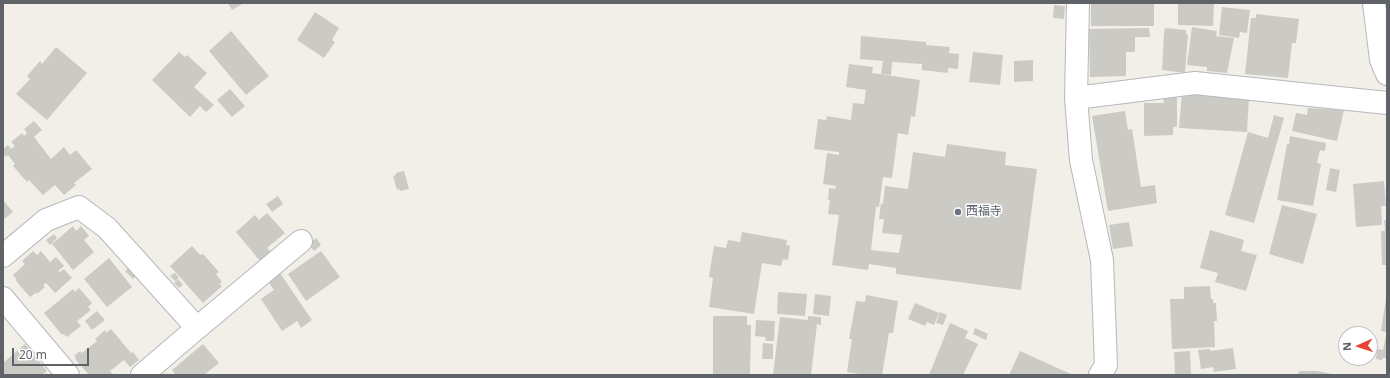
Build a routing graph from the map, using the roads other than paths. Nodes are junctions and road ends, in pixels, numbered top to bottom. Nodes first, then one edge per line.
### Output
1 (1078, 3) edge
2 (1374, 3) edge
3 (1387, 74) edge
4 (1076, 98) junction
5 (1387, 103) edge
6 (301, 241) dead end
7 (3, 256) edge
8 (3, 298) edge
9 (197, 328) junction
10 (68, 375) edge
11 (142, 375) edge
12 (1100, 375) edge

1 - 4 street
2 - 3 street
4 - 5 street
4 - 12 street
6 - 9 street
7 - 9 street
8 - 10 street
9 - 11 street

